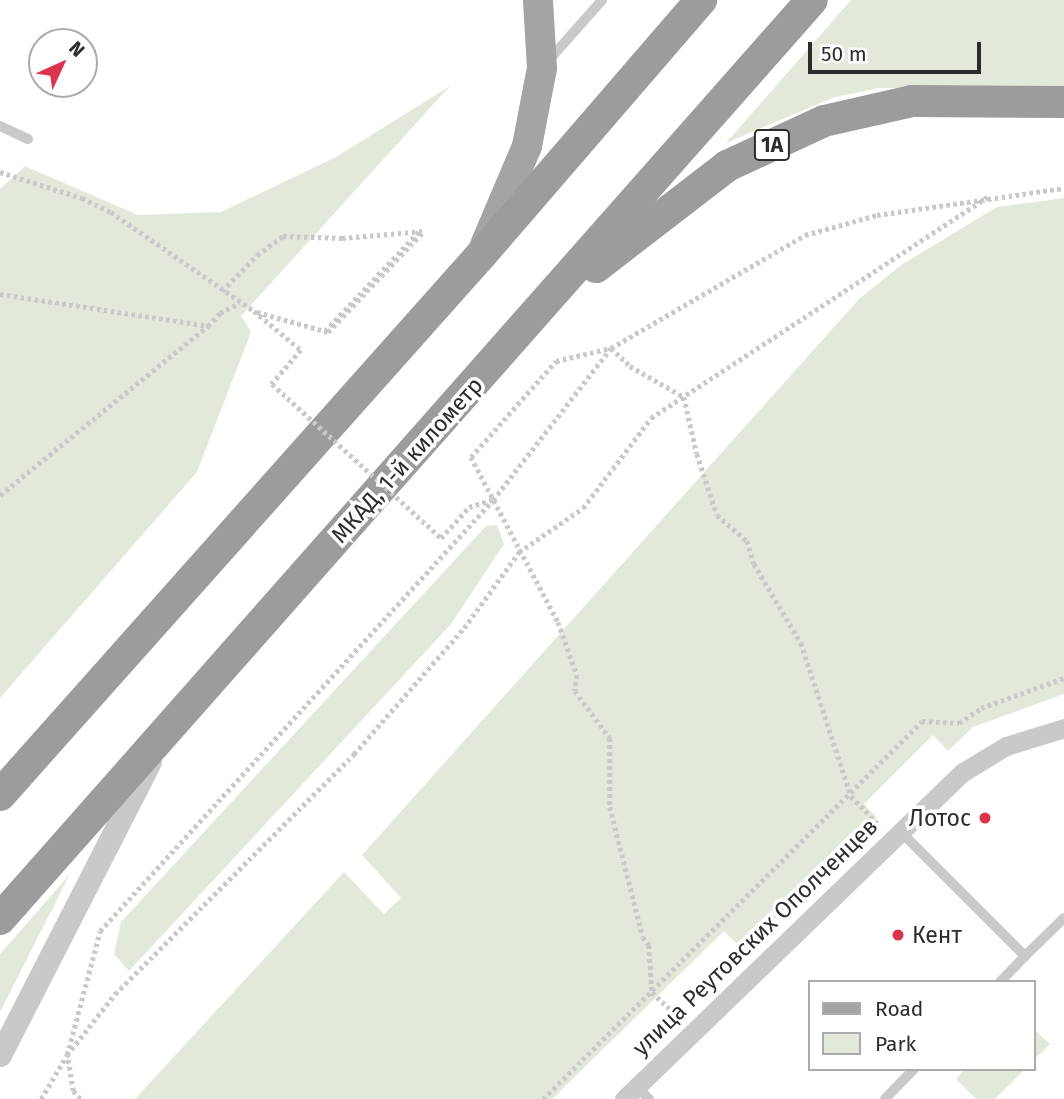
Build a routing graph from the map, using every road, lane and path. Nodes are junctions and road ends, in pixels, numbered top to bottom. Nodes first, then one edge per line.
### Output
1 (538, 0) edge
2 (602, 0) edge
3 (701, 0) edge
4 (812, 0) edge
5 (542, 68) junction
6 (1064, 102) edge
7 (0, 127) edge
8 (27, 139) dead end
9 (0, 172) edge
10 (1064, 188) edge
11 (989, 196) junction
12 (481, 255) junction
13 (222, 291) junction
14 (0, 294) edge
15 (241, 303) junction
16 (254, 311) junction
17 (530, 321) junction
18 (208, 326) junction
19 (611, 348) junction
20 (684, 397) junction
21 (0, 495) edge
22 (493, 499) junction
23 (519, 552) junction
24 (1064, 678) edge
25 (1064, 727) edge
26 (167, 730) junction
27 (0, 795) edge
28 (851, 796) junction
29 (896, 834) junction
30 (1064, 918) edge
31 (0, 919) edge
32 (1025, 956) junction
33 (1002, 980) edge
34 (652, 992) junction
35 (694, 1032) junction
36 (0, 1055) edge
37 (67, 1055) junction
38 (912, 1071) edge
39 (637, 1095) edge
40 (41, 1099) edge
41 (80, 1099) edge
42 (543, 1099) edge
43 (885, 1099) edge

1 - 5 main road
2 - 5 lane
3 - 12 highway
4 - 17 highway, МКАД, 1-й километр
5 - 12 main road
6 - 17 highway, 1A
7 - 8 lane
9 - 13 path
10 - 11 path
11 - 19 path
11 - 20 path
12 - 27 highway
13 - 15 path
13 - 16 path
14 - 18 path
15 - 16 path
15 - 18 path
16 - 22 path, bridge
17 - 26 highway, МКАД, 1-й километр
18 - 21 path
19 - 20 path
19 - 22 path
19 - 22 path
20 - 23 path
20 - 28 path
22 - 23 path
22 - 37 path
23 - 34 path
23 - 37 path
24 - 28 path
25 - 29 street, улица Реутовских Ополченцев
26 - 31 highway, МКАД, 1-й километр
26 - 36 street
28 - 29 path
28 - 34 path
29 - 32 lane
29 - 35 street, улица Реутовских Ополченцев
30 - 32 lane
32 - 33 lane
34 - 35 path
34 - 42 path
35 - 39 street, улица Реутовских Ополченцев
37 - 40 path
37 - 41 path
38 - 43 lane

